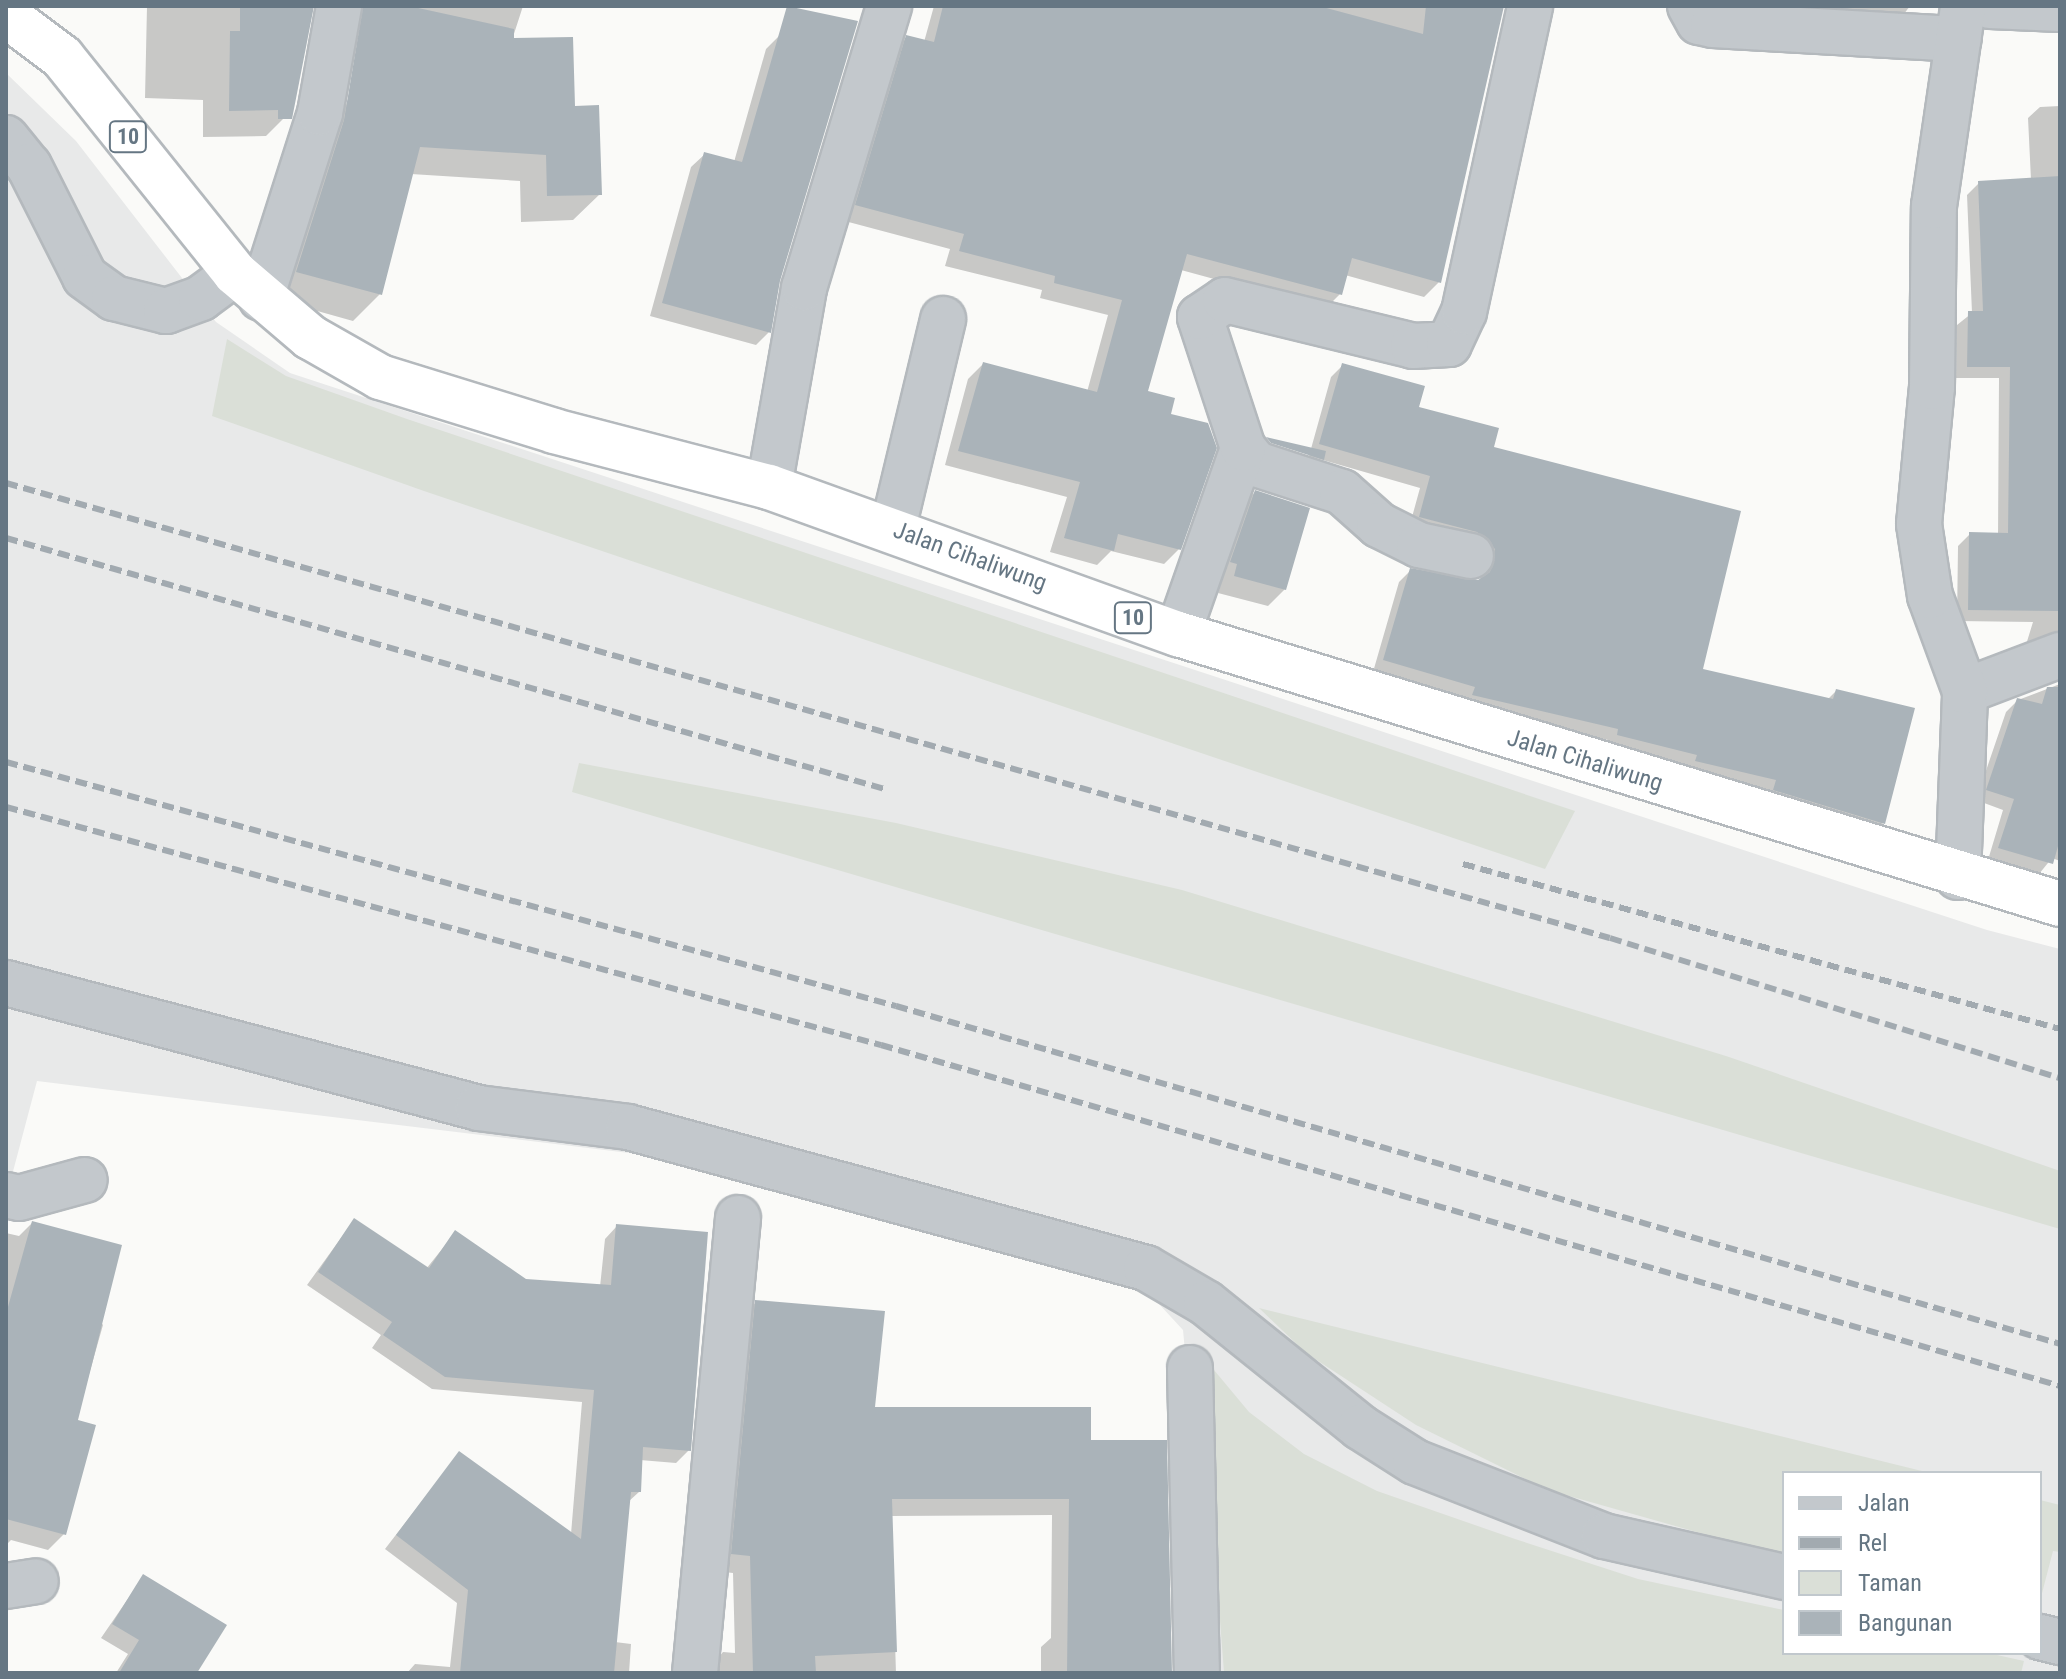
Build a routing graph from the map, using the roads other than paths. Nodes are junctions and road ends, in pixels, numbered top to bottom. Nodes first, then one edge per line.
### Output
1 (339, 6) edge
2 (889, 6) edge
3 (1530, 6) edge
4 (1690, 6) edge
5 (1990, 6) edge
6 (2060, 9) edge
7 (6, 15) edge
8 (1961, 22) edge
9 (6, 138) edge
10 (248, 286) junction
11 (943, 319) dead end
12 (1243, 448) junction
13 (769, 487) junction
14 (893, 528) junction
15 (1471, 556) dead end
16 (1178, 634) junction
17 (2060, 655) edge
18 (1965, 691) junction
19 (1958, 877) junction
20 (2060, 904) edge
21 (6, 983) edge
22 (85, 1180) dead end
23 (6, 1195) edge
24 (738, 1218) dead end
25 (1190, 1368) dead end
26 (1782, 1577) edge
27 (695, 1673) edge
28 (1197, 1673) edge

1 - 10 street
2 - 13 street
3 - 12 street
4 - 8 street
5 - 6 street
7 - 10 highway, Jalan Cihaliwung / 10
8 - 18 street
9 - 10 street
10 - 13 highway, Jalan Cihaliwung / 10
11 - 14 street
12 - 15 street
12 - 16 street
13 - 14 highway, Jalan Cihaliwung / 10
14 - 16 highway, Jalan Cihaliwung / 10
16 - 19 highway, Jalan Cihaliwung / 10
17 - 18 street
18 - 19 street
19 - 20 highway, Jalan Cihaliwung / 10
21 - 26 street
22 - 23 street
24 - 27 street
25 - 28 street

